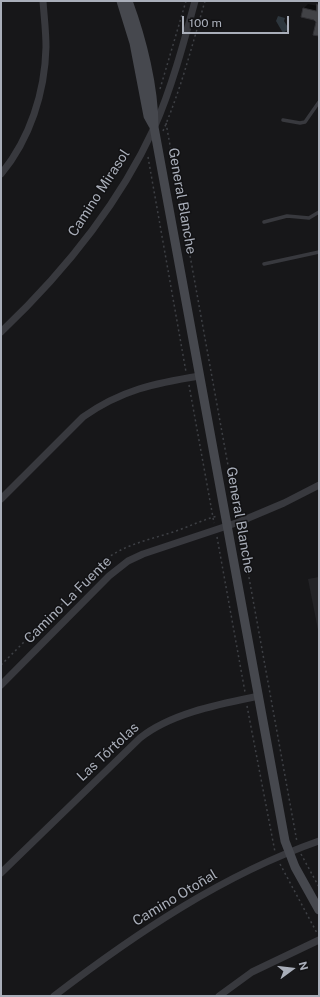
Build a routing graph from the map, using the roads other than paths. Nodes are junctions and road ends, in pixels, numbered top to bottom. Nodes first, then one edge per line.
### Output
1 (43, 1) edge
2 (121, 1) edge
3 (128, 1) edge
4 (195, 1) edge
5 (319, 102) edge
6 (283, 120) dead end
7 (154, 127) junction
8 (1, 174) edge
9 (319, 212) edge
10 (264, 222) dead end
11 (319, 252) edge
12 (264, 264) dead end
13 (1, 332) edge
14 (200, 376) junction
15 (319, 485) edge
16 (1, 499) edge
17 (227, 526) junction
18 (1, 685) edge
19 (259, 696) junction
20 (319, 841) edge
21 (288, 852) junction
22 (1, 873) edge
23 (319, 910) edge
24 (319, 940) edge
25 (54, 996) edge
26 (219, 996) edge

1 - 8 street
2 - 7 main road, General Blanche
3 - 7 main road, General Blanche
4 - 7 street, Camino Mirasol
5 - 6 lane
7 - 13 street, Camino Mirasol
7 - 14 main road, General Blanche
9 - 10 lane
11 - 12 lane
14 - 16 street
14 - 17 main road, General Blanche
15 - 17 street, Camino La Fuente
17 - 18 street, Camino La Fuente
17 - 19 main road, General Blanche
19 - 21 main road, General Blanche
19 - 22 street, Las Tórtolas
20 - 21 street, Camino Otoñal
21 - 23 main road, General Blanche
21 - 25 street, Camino Otoñal
24 - 26 street

